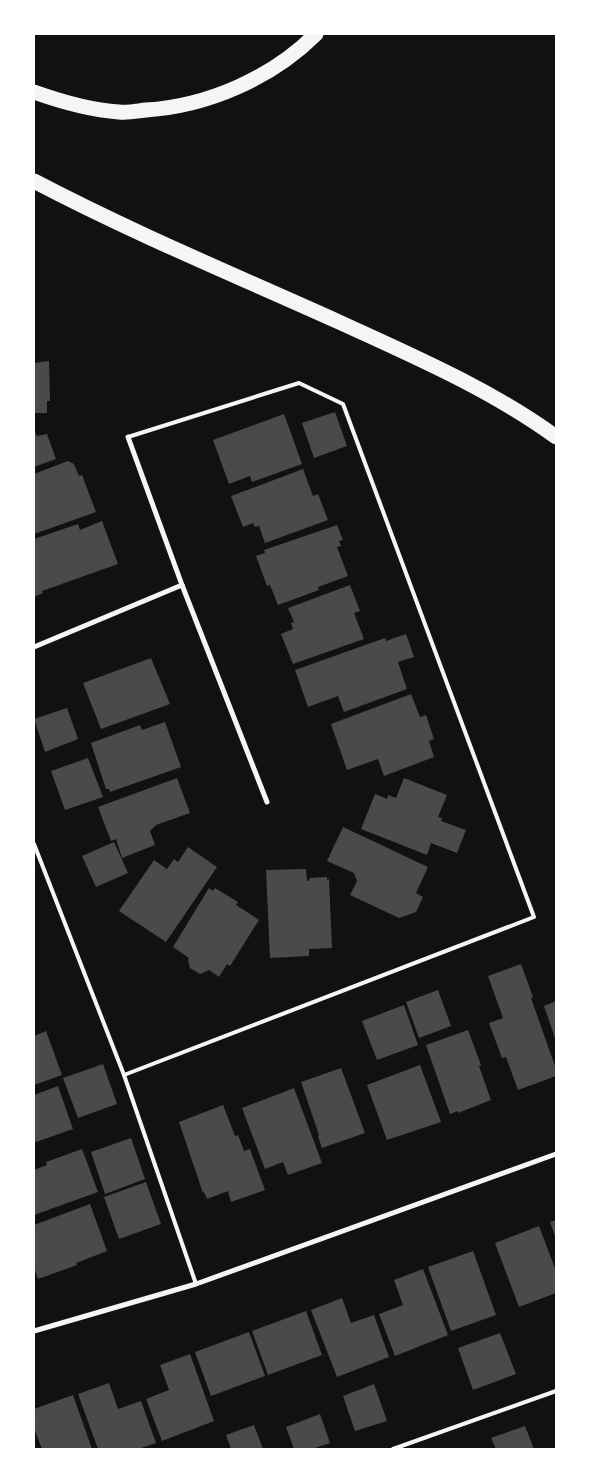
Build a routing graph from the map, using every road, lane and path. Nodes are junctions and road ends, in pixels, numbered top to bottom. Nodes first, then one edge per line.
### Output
1 (316, 34) edge
2 (34, 92) edge
3 (34, 181) edge
4 (128, 437) joint
5 (556, 437) edge
6 (182, 585) junction
7 (34, 647) edge
8 (267, 802) dead end
9 (34, 844) edge
10 (124, 1075) junction
11 (556, 1154) edge
12 (196, 1284) junction
13 (34, 1331) edge
14 (556, 1391) edge
15 (392, 1449) edge

1 - 2 highway
3 - 5 highway
4 - 6 street
4 - 10 lane
6 - 7 street
6 - 8 street
9 - 10 lane
10 - 12 lane
11 - 12 street
12 - 13 street
14 - 15 lane

